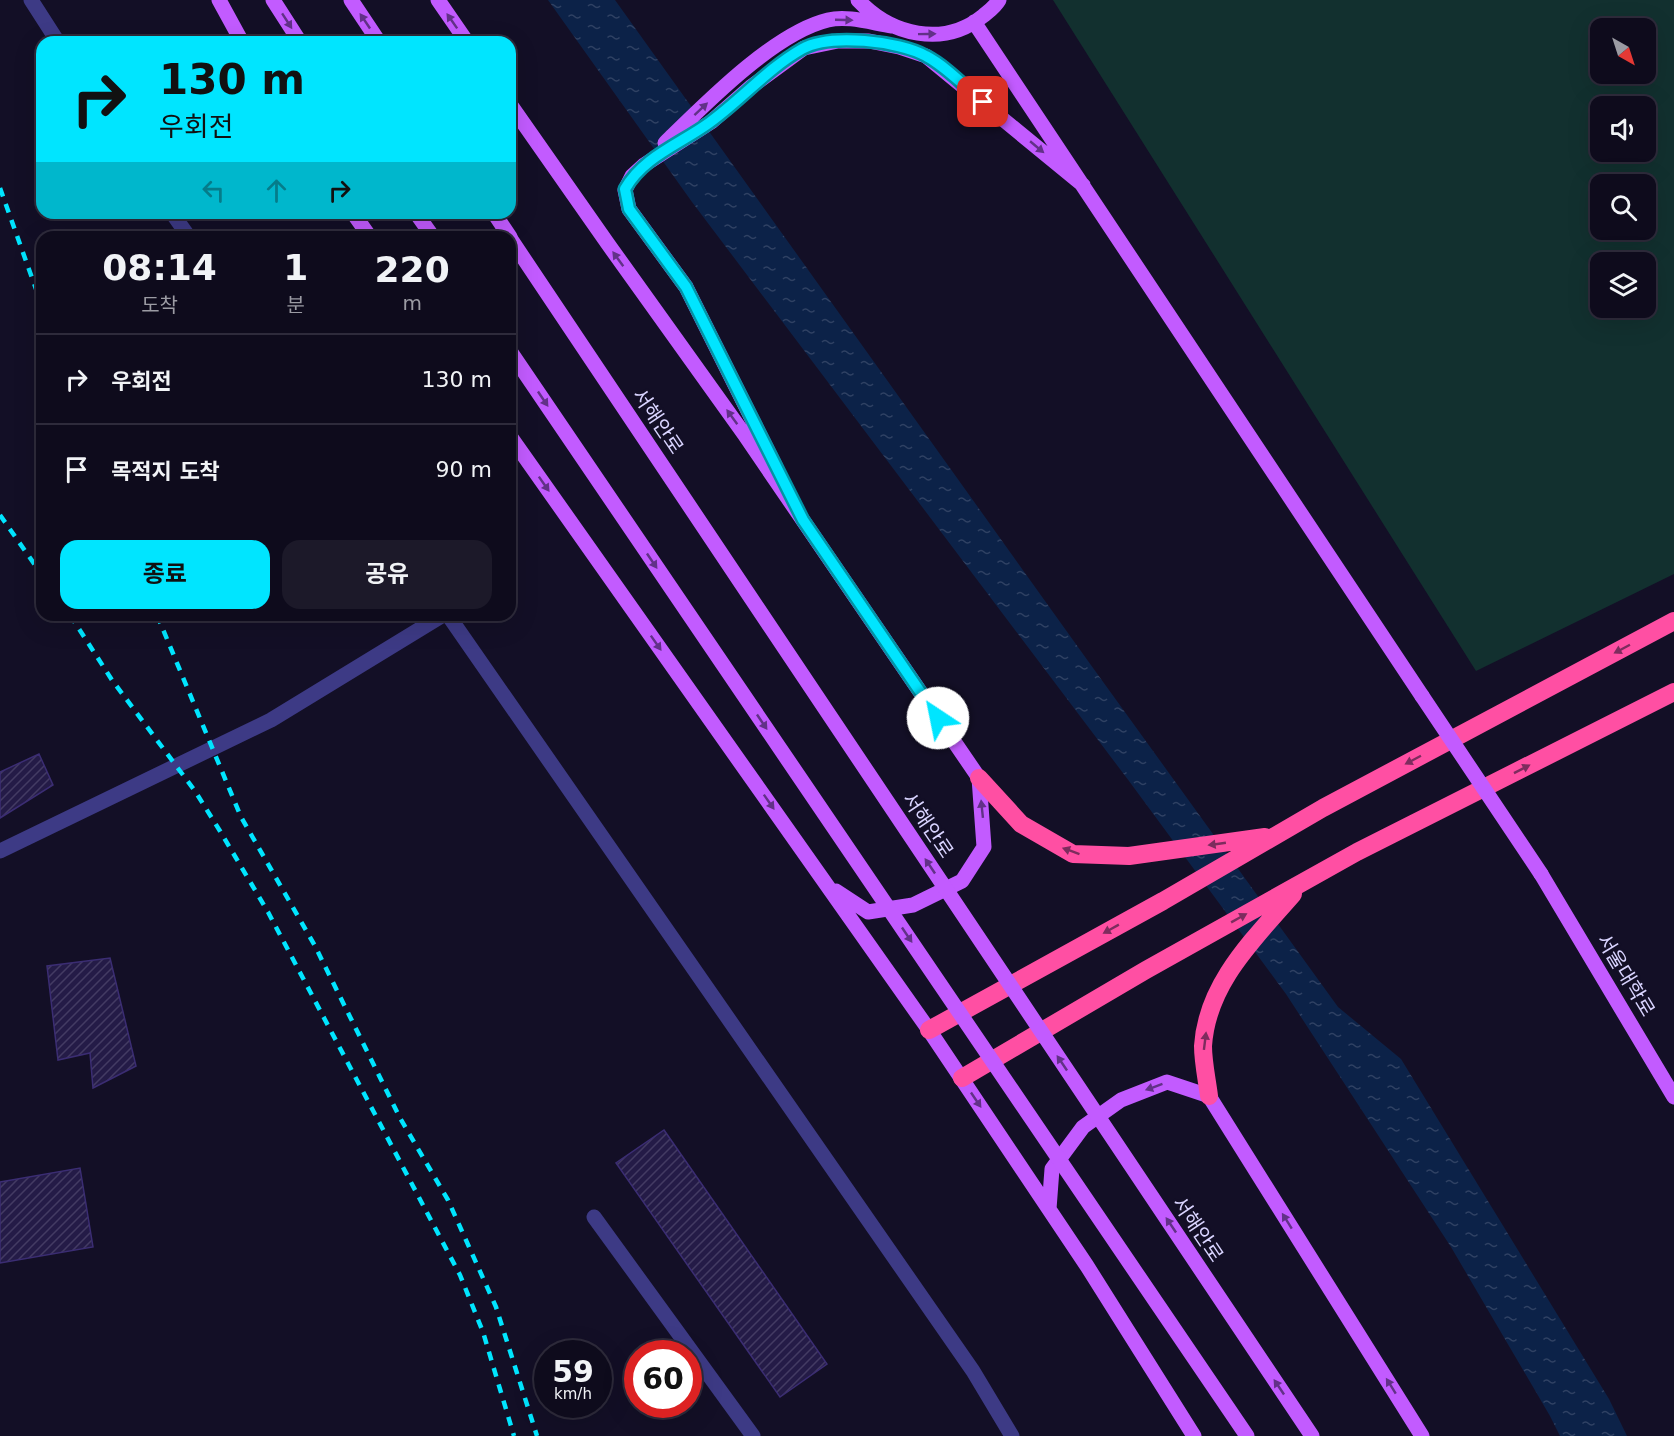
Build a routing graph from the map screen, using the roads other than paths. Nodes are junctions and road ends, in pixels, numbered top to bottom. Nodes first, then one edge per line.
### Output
1 (31, 0) edge
2 (219, 0) edge
3 (273, 0) edge
4 (351, 0) edge
5 (438, 0) edge
6 (858, 0) edge
7 (999, 0) edge
8 (974, 22) junction
9 (892, 26) junction
10 (54, 36) edge
11 (239, 36) edge
12 (296, 36) edge
13 (375, 36) edge
14 (463, 36) edge
15 (516, 113) edge
16 (644, 165) junction
17 (1083, 185) junction
18 (516, 246) edge
19 (516, 360) edge
20 (516, 444) edge
21 (803, 520) junction
22 (433, 621) edge
23 (452, 621) edge
24 (1674, 621) edge
25 (1674, 692) edge
26 (979, 778) junction
27 (1275, 836) junction
28 (0, 851) edge
29 (1302, 883) junction
30 (828, 886) junction
31 (929, 1030) junction
32 (962, 1078) junction
33 (1209, 1096) junction
34 (1674, 1097) edge
35 (1049, 1209) junction
36 (594, 1217) dead end
37 (753, 1436) edge
38 (1012, 1436) edge
39 (1194, 1436) edge
40 (1247, 1436) edge
41 (1312, 1436) edge
42 (1422, 1436) edge

1 - 10 lane
2 - 11 main road
3 -> 12 main road
13 -> 4 main road
14 -> 5 main road
6 - 9 main road
7 - 8 main road
9 -> 8 main road
8 - 17 main road, 서울대학로
16 -> 9 main road
21 -> 15 main road
16 -> 17 main road
16 - 21 main road
17 - 34 main road, 서울대학로, bridge
41 -> 18 main road, 서해안로, bridge
19 -> 40 main road, bridge
20 -> 30 main road
21 - 26 main road
22 - 28 lane
23 - 38 lane
24 -> 27 highway
29 -> 25 highway
27 -> 26 highway
30 -> 26 main road
27 -> 31 highway
32 -> 29 highway
33 -> 29 highway
30 - 31 main road
31 - 32 main road
32 -> 35 main road
33 -> 35 main road
42 -> 33 main road
35 - 39 main road
36 - 37 lane

